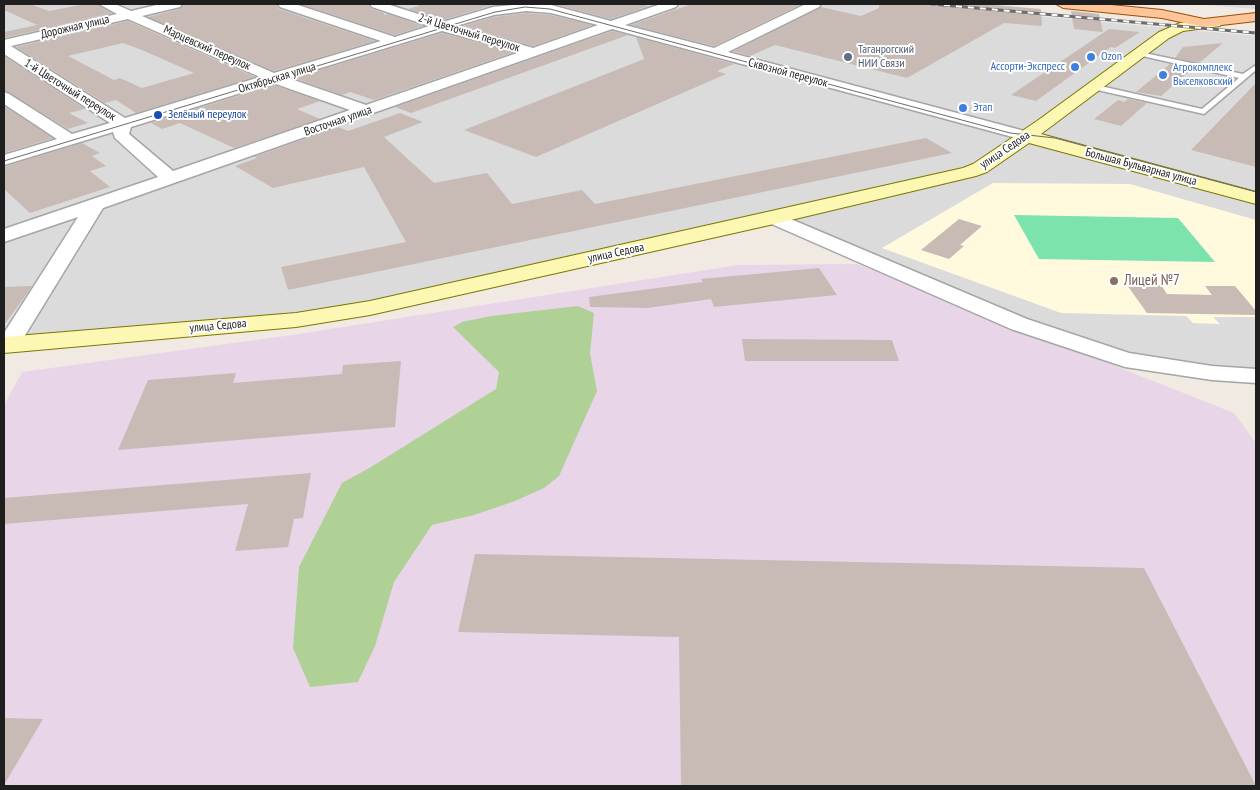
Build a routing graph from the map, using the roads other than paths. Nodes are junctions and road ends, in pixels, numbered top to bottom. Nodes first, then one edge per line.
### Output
1 (105, 4) edge
2 (176, 4) edge
3 (284, 4) edge
4 (376, 4) edge
5 (672, 4) edge
6 (815, 4) edge
7 (1064, 4) edge
8 (551, 9) joint
9 (1256, 11) edge
10 (131, 14) junction
11 (1183, 14) junction
12 (1256, 17) edge
13 (1219, 23) junction
14 (614, 26) junction
15 (444, 27) junction
16 (397, 42) junction
17 (4, 44) edge
18 (4, 48) edge
19 (534, 52) junction
20 (716, 54) junction
21 (1140, 54) junction
22 (1256, 68) edge
23 (1245, 77) junction
24 (276, 79) junction
25 (1096, 87) junction
26 (4, 97) edge
27 (367, 111) junction
28 (123, 124) junction
29 (1032, 132) junction
30 (70, 140) junction
31 (4, 160) edge
32 (170, 177) junction
33 (1256, 185) edge
34 (1256, 198) edge
35 (95, 205) junction
36 (774, 218) junction
37 (4, 236) edge
38 (6, 345) edge
39 (1256, 376) edge

1 - 10 street, Марцевский переулок
2 - 10 street, Дорожная улица
3 - 16 street
4 - 15 street, 2-й Цветочный переулок
5 - 14 street, Восточная улица
6 - 20 street
7 - 11 main road
8 - 14 street, Сквозной переулок
8 - 15 street, Октябрьская улица
9 - 13 main road
10 - 17 street, Дорожная улица
10 - 24 street, Марцевский переулок
11 - 13 main road, улица Седова
11 - 21 main road, улица Седова
12 - 13 main road
14 - 19 street, Восточная улица
14 - 20 street, Сквозной переулок
15 - 16 street, Октябрьская улица
15 - 19 street, 2-й Цветочный переулок
16 - 24 street, Октябрьская улица
18 - 28 street, 1-й Цветочный переулок
19 - 27 street, Восточная улица
20 - 29 street, Сквозной переулок
21 - 23 lane
21 - 25 main road, улица Седова
22 - 23 lane
23 - 25 lane
24 - 27 street, Марцевский переулок
24 - 28 street, Октябрьская улица
25 - 29 main road, улица Седова
26 - 30 street
27 - 32 street, Восточная улица
28 - 30 street, Октябрьская улица
28 - 32 street, 1-й Цветочный переулок
29 - 33 main road, Большая Бульварная улица
29 - 34 main road, Большая Бульварная улица
29 - 36 main road, улица Седова
30 - 31 street, Октябрьская улица
32 - 35 street, Восточная улица
35 - 37 street, Восточная улица
35 - 38 street
36 - 38 main road, улица Седова
36 - 39 street

